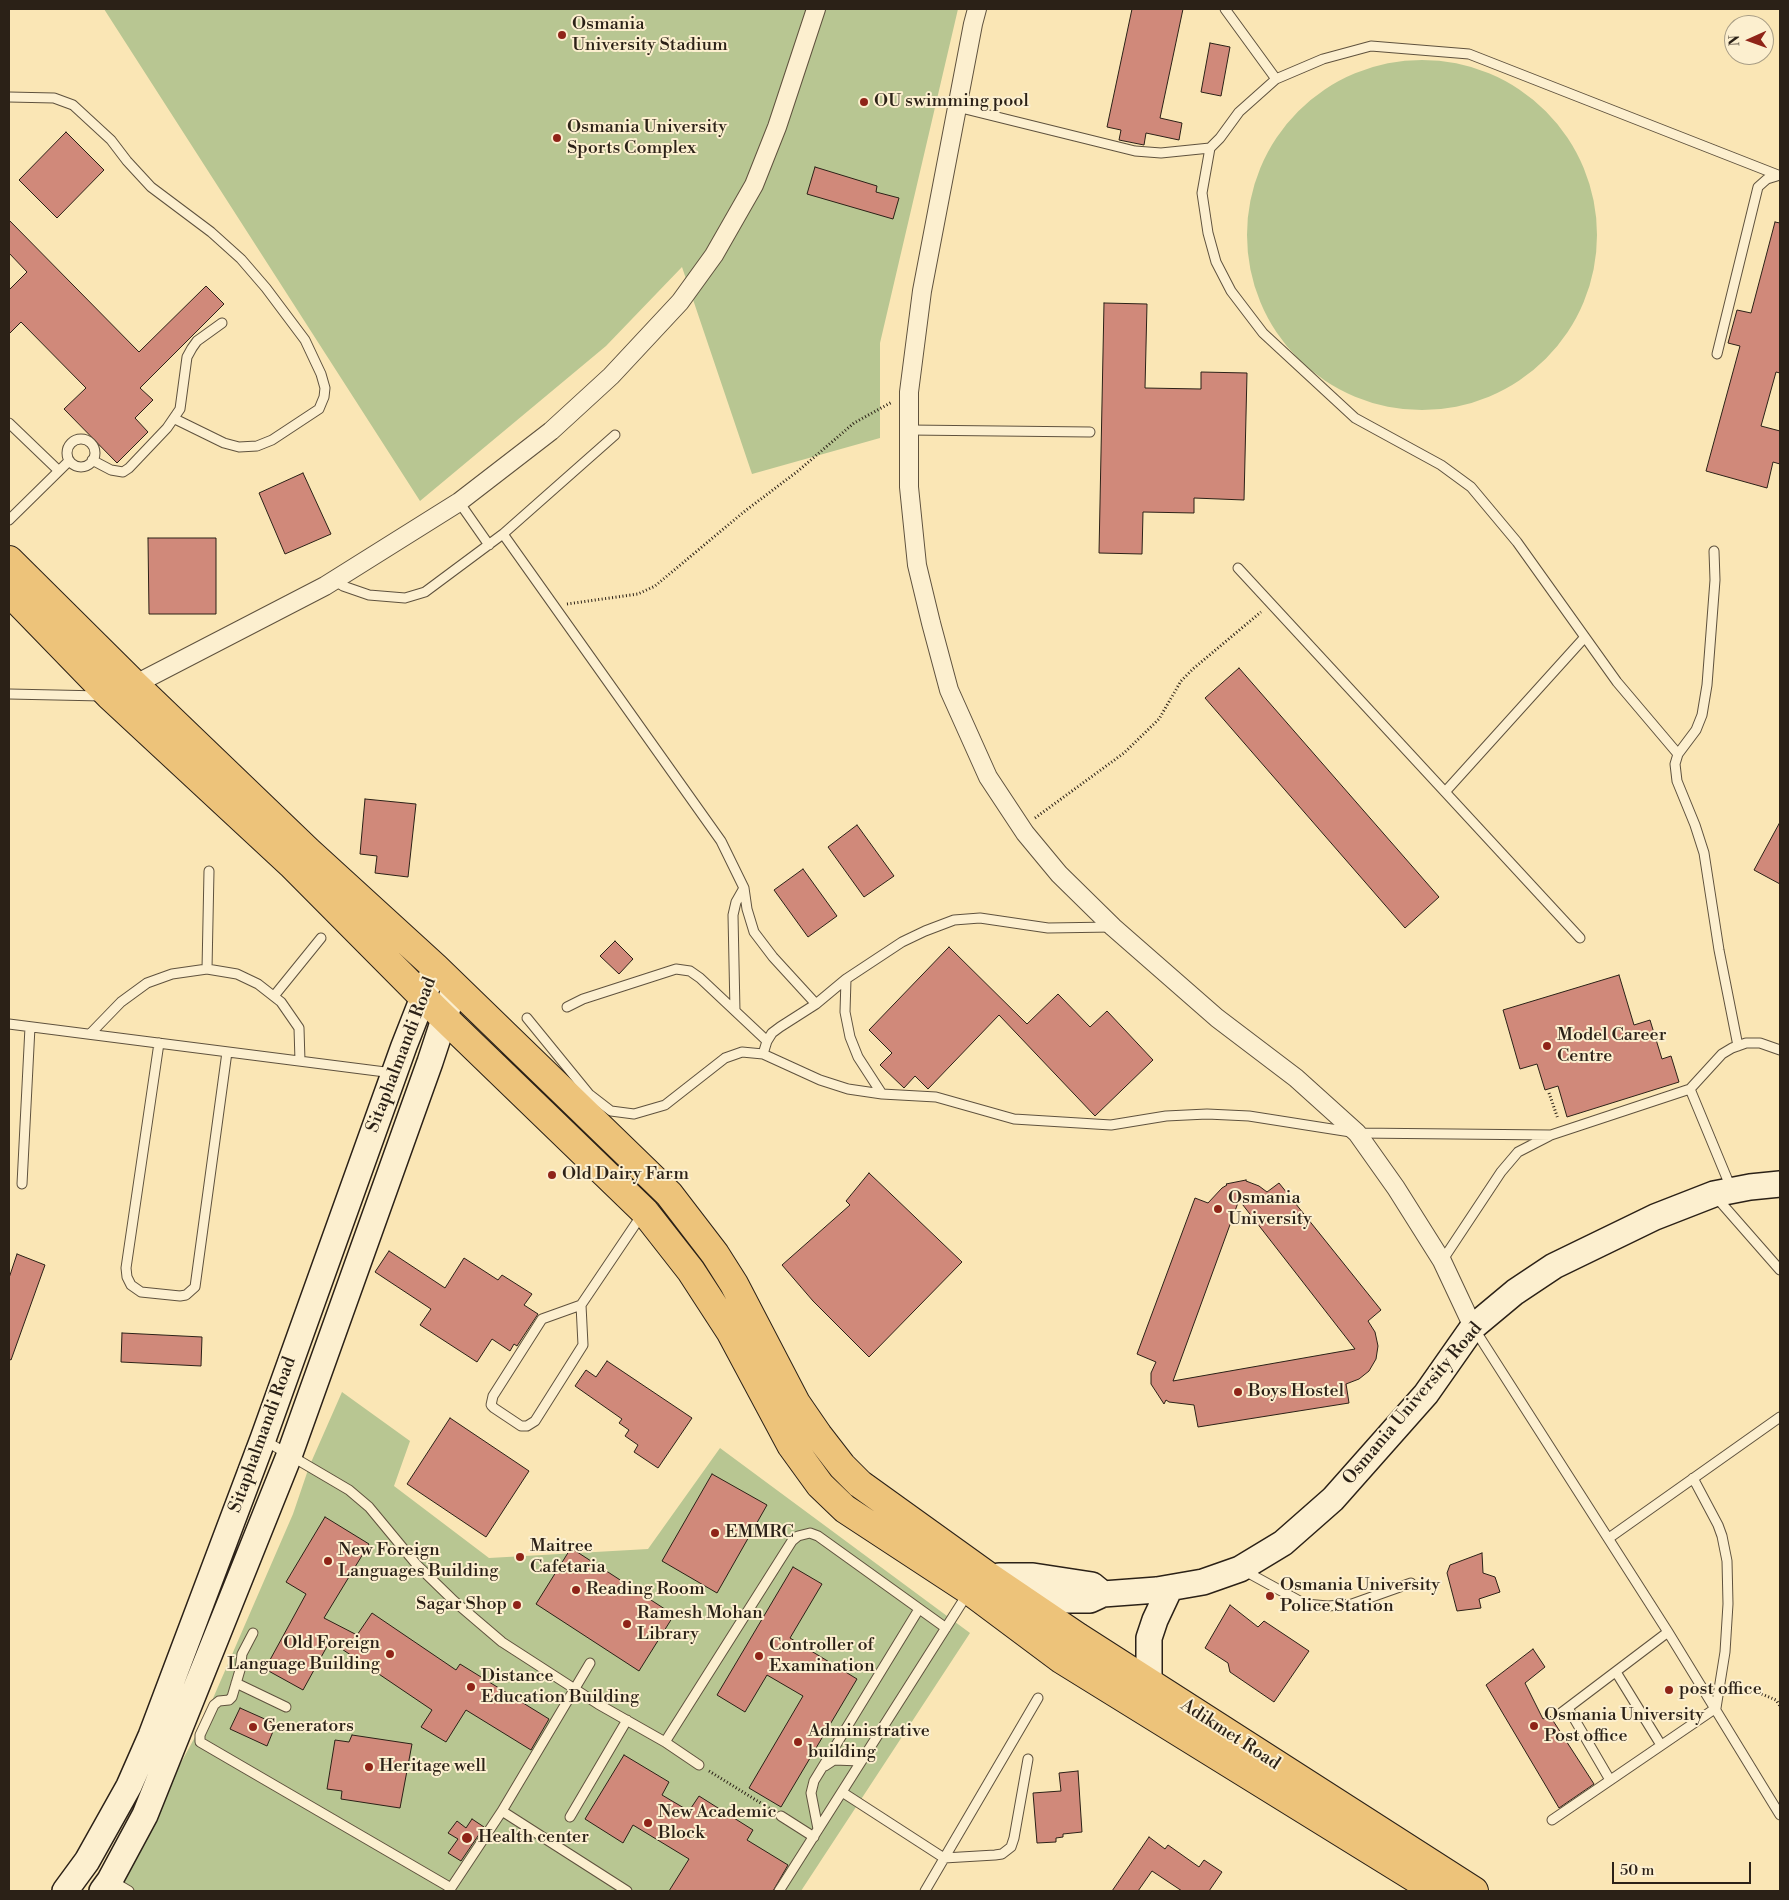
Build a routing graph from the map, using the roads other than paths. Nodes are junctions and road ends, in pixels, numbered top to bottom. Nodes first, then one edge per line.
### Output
1 (816, 9) edge
2 (977, 9) edge
3 (1226, 9) edge
4 (1276, 79) junction
5 (9, 97) edge
6 (957, 106) junction
7 (1210, 148) junction
8 (1779, 175) edge
9 (222, 323) dead end
10 (1718, 354) dead end
11 (175, 418) junction
12 (9, 423) edge
13 (909, 430) junction
14 (1090, 432) dead end
15 (615, 435) dead end
16 (92, 460) junction
17 (69, 461) junction
18 (59, 471) junction
19 (459, 502) junction
20 (9, 520) edge
21 (503, 534) junction
22 (489, 545) junction
23 (1714, 551) dead end
24 (9, 560) edge
25 (1238, 568) dead end
26 (334, 580) junction
27 (9, 592) edge
28 (1585, 636) junction
29 (135, 685) junction
30 (9, 694) edge
31 (110, 696) junction
32 (1678, 754) junction
33 (1445, 792) junction
34 (210, 871) dead end
35 (744, 888) junction
36 (1113, 927) junction
37 (321, 938) dead end
38 (1580, 938) dead end
39 (435, 967) junction
40 (207, 969) junction
41 (846, 979) junction
42 (455, 986) junction
43 (274, 996) junction
44 (423, 996) junction
45 (816, 1004) junction
46 (567, 1007) dead end
47 (735, 1011) junction
48 (444, 1017) junction
49 (527, 1018) dead end
50 (9, 1024) edge
51 (30, 1027) junction
52 (90, 1034) junction
53 (767, 1041) junction
54 (159, 1043) junction
55 (1738, 1046) junction
56 (1780, 1050) edge
57 (228, 1052) junction
58 (763, 1054) junction
59 (300, 1061) junction
60 (394, 1073) junction
61 (1690, 1089) junction
62 (882, 1094) junction
63 (1357, 1133) junction
64 (1550, 1135) junction
65 (22, 1184) dead end
66 (1780, 1184) edge
67 (1723, 1193) junction
68 (644, 1211) junction
69 (1442, 1261) junction
70 (1780, 1270) edge
71 (581, 1305) junction
72 (1473, 1327) junction
73 (1780, 1417) edge
74 (263, 1439) junction
75 (289, 1456) junction
76 (1693, 1478) junction
77 (1609, 1538) junction
78 (1240, 1569) junction
79 (979, 1583) junction
80 (1411, 1583) dead end
81 (1170, 1588) junction
82 (919, 1609) junction
83 (946, 1628) junction
84 (1668, 1632) junction
85 (253, 1633) dead end
86 (590, 1663) dead end
87 (1616, 1672) junction
88 (1149, 1682) junction
89 (236, 1683) junction
90 (575, 1690) junction
91 (1038, 1698) dead end
92 (286, 1707) dead end
93 (1716, 1708) junction
94 (627, 1720) junction
95 (665, 1742) junction
96 (1661, 1745) junction
97 (1028, 1759) dead end
98 (861, 1761) junction
99 (703, 1767) road end
100 (823, 1768) junction
101 (1610, 1780) junction
102 (842, 1792) junction
103 (502, 1811) junction
104 (1780, 1815) edge
105 (781, 1816) dead end
106 (570, 1817) dead end
107 (1552, 1820) dead end
108 (816, 1833) junction
109 (944, 1858) junction
110 (114, 1887) edge
111 (450, 1890) edge
112 (65, 1891) edge
113 (627, 1891) edge
114 (779, 1891) edge
115 (925, 1891) edge
116 (1436, 1891) edge
117 (1474, 1891) edge

1 - 19 street
2 - 6 street
3 - 4 lane
4 - 7 lane
4 - 8 lane
5 - 11 lane
6 - 7 lane
6 - 13 street
7 - 28 lane
8 - 10 lane
9 - 11 lane
11 - 16 lane
12 - 18 lane
13 - 14 lane
13 - 36 street
15 - 21 lane
16 - 17 lane
16 - 17 lane
17 - 18 lane
18 - 20 lane
19 - 22 lane
19 - 26 street
21 - 22 lane
21 - 35 lane
22 - 26 lane
23 - 32 lane
24 - 29 main road
25 - 33 lane
26 - 29 street
27 - 31 main road
28 - 32 lane
28 - 33 lane
29 - 31 street
29 - 39 main road
30 - 31 lane
31 - 44 main road
32 - 55 lane
33 - 38 lane
34 - 40 lane
35 - 45 lane
35 - 47 lane
36 - 41 lane
36 - 63 street
37 - 43 lane
39 - 42 main road
39 - 44 main road, Sitaphalmandi Road
40 - 43 lane
40 - 52 lane
41 - 45 lane
41 - 62 lane
42 - 48 main road, Sitaphalmandi Road
42 - 79 main road
43 - 59 lane
44 - 48 main road
44 - 60 main road, Sitaphalmandi Road
45 - 53 lane
46 - 47 lane
47 - 53 lane
48 - 68 main road
48 - 75 main road, Sitaphalmandi Road
49 - 58 lane
50 - 51 lane
51 - 52 lane
51 - 65 lane
52 - 54 lane
53 - 58 lane
54 - 57 lane
54 - 57 lane
55 - 56 lane
55 - 61 lane
57 - 59 lane
58 - 62 lane
59 - 60 lane
60 - 74 main road, Sitaphalmandi Road
61 - 64 lane
61 - 67 lane
62 - 63 lane
63 - 64 lane
63 - 69 street
64 - 69 lane
66 - 67 main road, Osmania University Road
67 - 70 lane
67 - 72 main road, Osmania University Road
68 - 71 lane
68 - 79 main road
69 - 72 street
71 - 71 lane
72 - 77 lane
72 - 78 main road, Osmania University Road
73 - 76 lane
74 - 75 lane
74 - 112 main road, Sitaphalmandi Road
75 - 90 lane
75 - 110 main road, Sitaphalmandi Road
76 - 77 lane
76 - 93 lane
77 - 84 lane
78 - 80 lane
78 - 81 main road, Osmania University Road
79 - 81 main road, Osmania University Road
79 - 83 lane
79 - 88 main road, Adikmet Road
79 - 116 main road, Adikmet Road
81 - 88 main road
82 - 83 lane
82 - 95 lane
82 - 100 lane
83 - 98 lane
84 - 87 lane
84 - 93 lane
85 - 89 lane
86 - 90 lane
87 - 96 lane
87 - 101 lane
88 - 117 main road, Adikmet Road
89 - 92 lane
89 - 111 lane
90 - 94 lane
90 - 103 lane
91 - 109 lane
93 - 96 lane
93 - 104 lane
94 - 95 lane
94 - 106 lane
95 - 99 lane
96 - 101 lane
97 - 109 lane
98 - 100 lane
98 - 102 lane
100 - 108 lane
101 - 107 lane
102 - 108 lane
102 - 109 lane
103 - 111 lane
103 - 113 lane
105 - 108 lane
108 - 114 lane
109 - 115 lane

